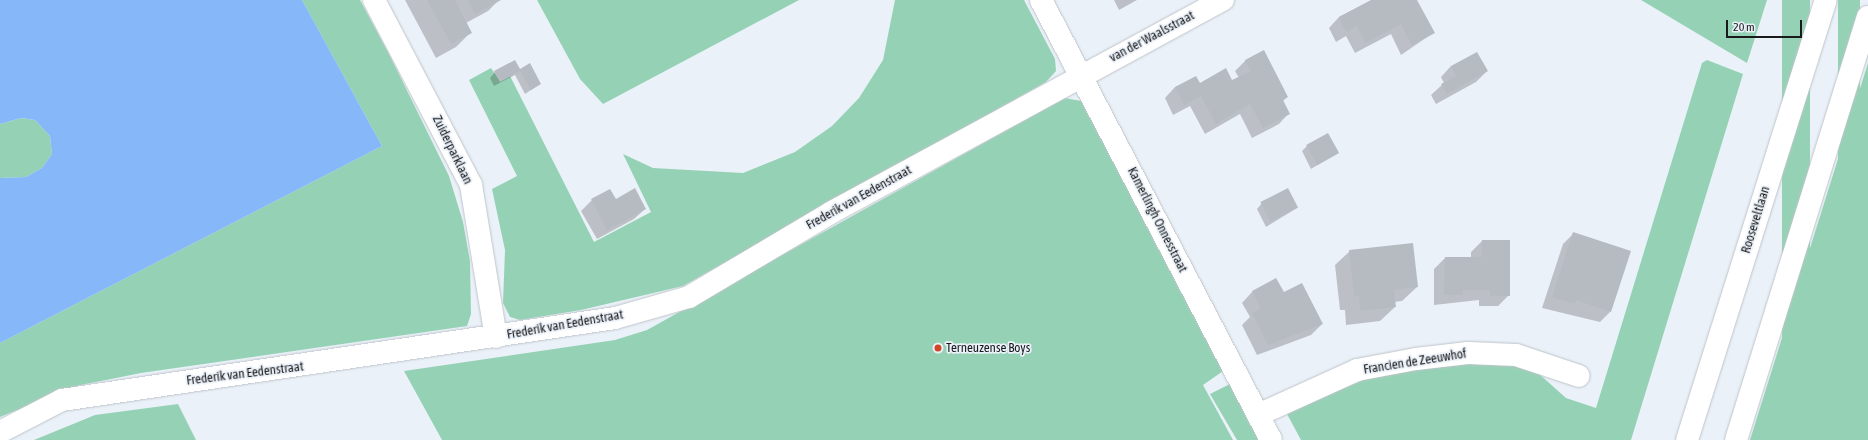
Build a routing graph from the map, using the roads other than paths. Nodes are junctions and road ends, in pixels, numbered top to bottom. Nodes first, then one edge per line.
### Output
1 (374, 0) edge
2 (1041, 0) edge
3 (1222, 0) edge
4 (1826, 0) edge
5 (1868, 17) edge
6 (1081, 75) junction
7 (496, 337) junction
8 (1579, 376) dead end
9 (1258, 415) junction
10 (0, 432) edge
11 (1271, 440) edge
12 (1687, 440) edge
13 (1736, 440) edge

1 - 7 street, Zuiderparklaan
2 - 6 street, Kamerlingh Onnesstraat
3 - 6 street, van der Waalsstraat
4 - 12 street, Rooseveltlaan
5 - 13 street
6 - 7 street, Frederik van Eedenstraat
6 - 9 street, Kamerlingh Onnesstraat
7 - 10 street, Frederik van Eedenstraat
8 - 9 street, Francien de Zeeuwhof
9 - 11 street, Kamerlingh Onnesstraat

